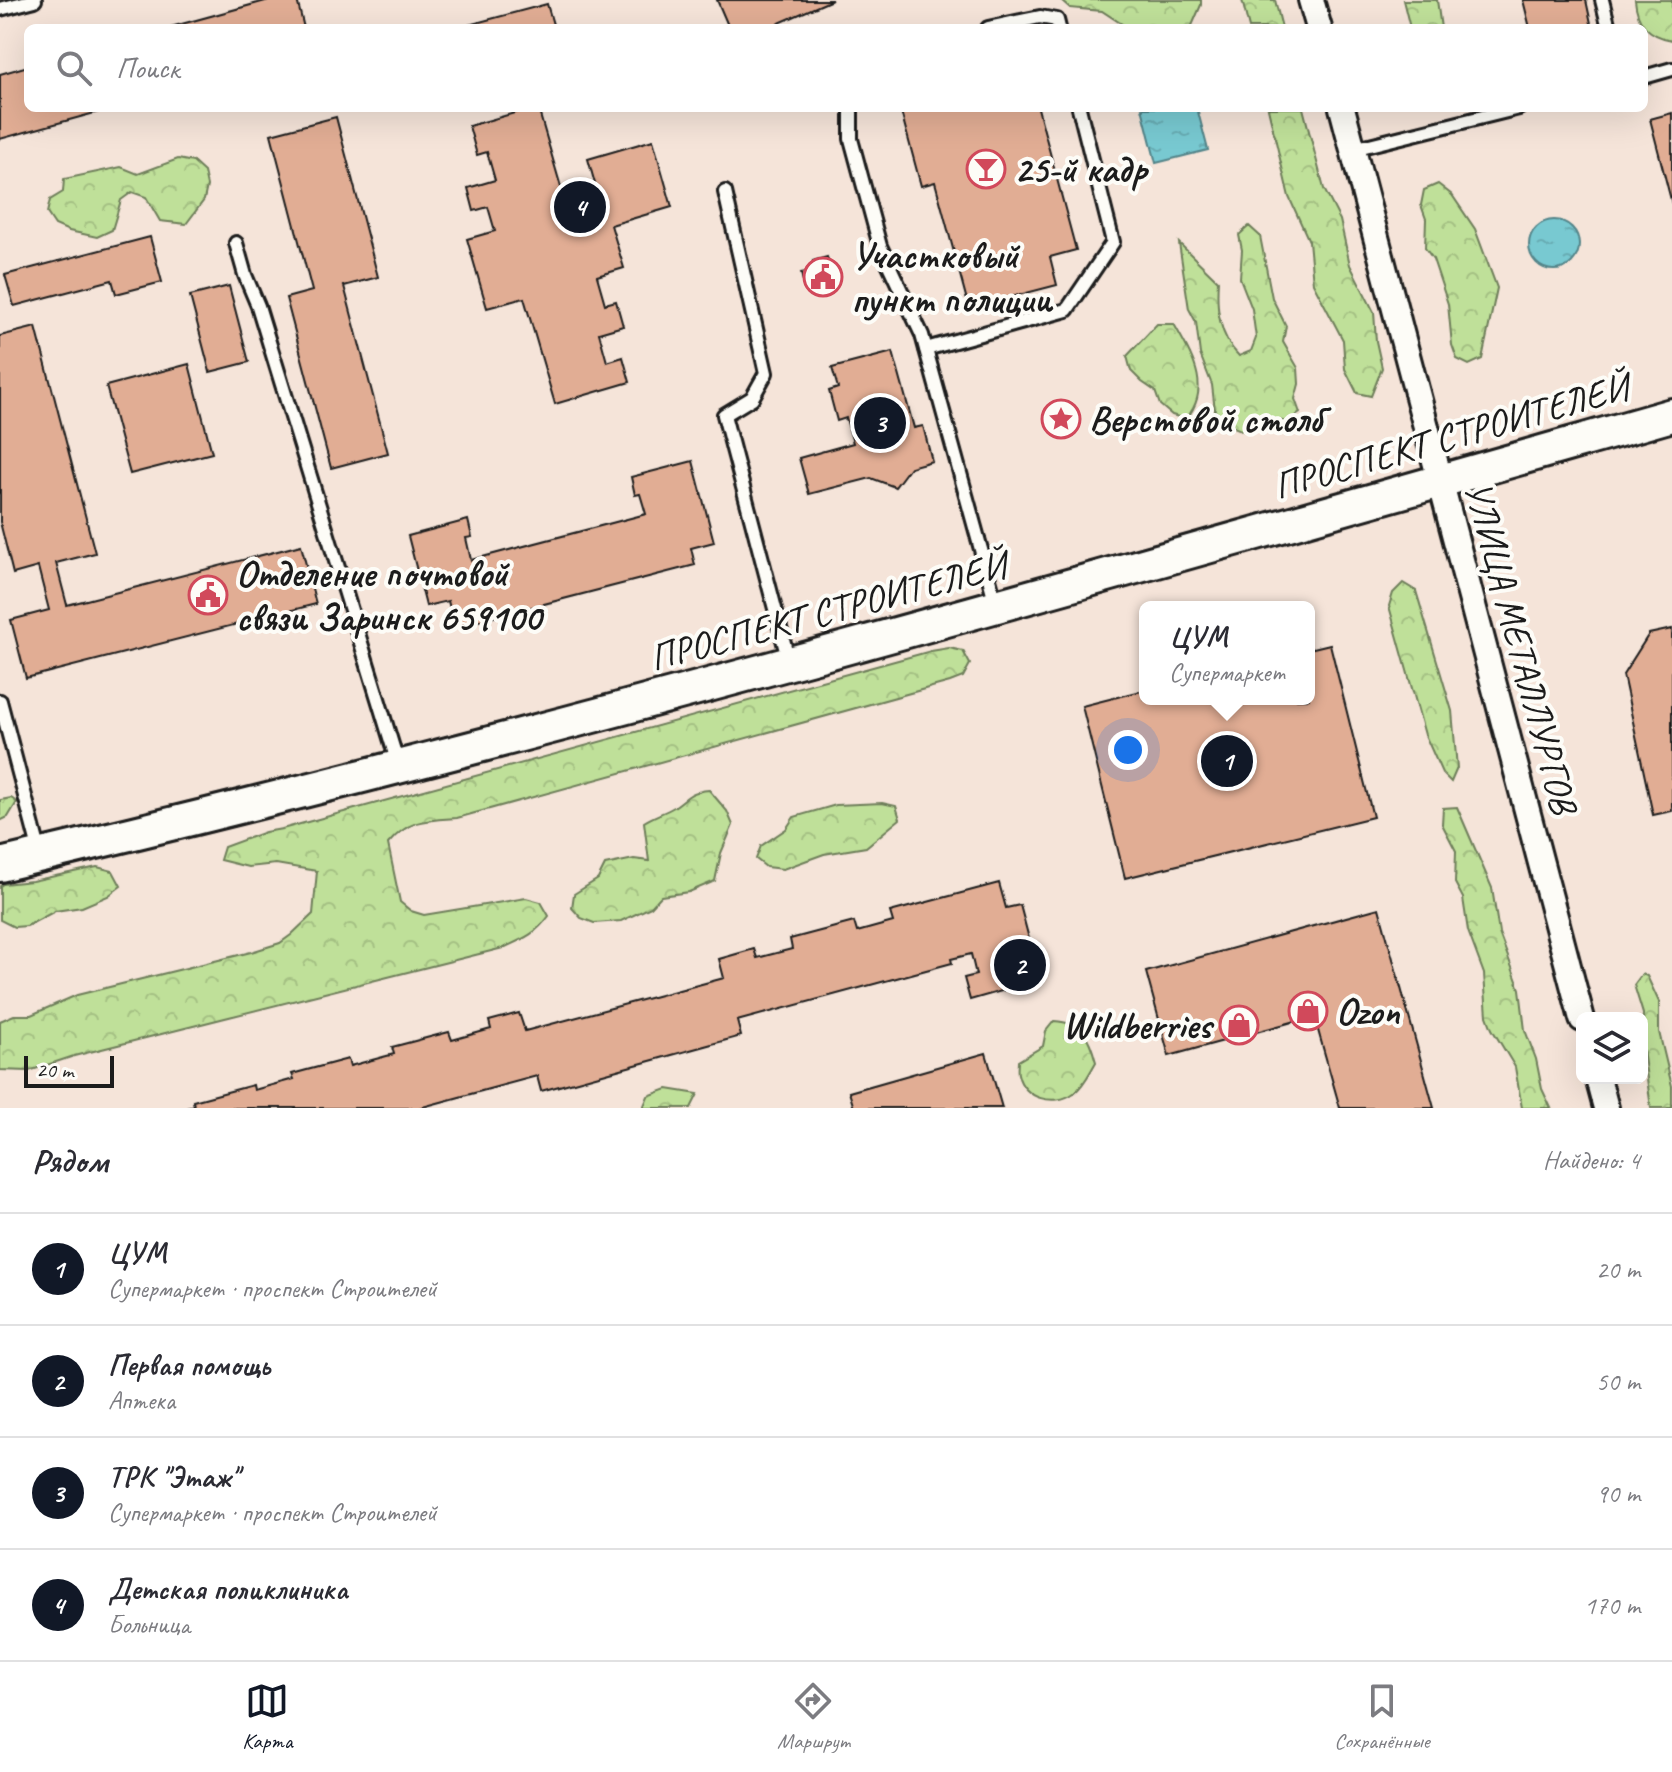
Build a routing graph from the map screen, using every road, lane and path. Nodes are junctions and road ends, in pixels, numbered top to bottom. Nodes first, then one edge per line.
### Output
1 (35, 0) edge
2 (1311, 0) edge
3 (1602, 0) edge
4 (0, 9) edge
5 (1007, 24) edge
6 (1058, 24) edge
7 (1318, 24) edge
8 (1608, 24) edge
9 (1672, 69) edge
10 (1648, 76) edge
11 (851, 112) edge
12 (1080, 112) edge
13 (1343, 112) edge
14 (1503, 112) edge
15 (1353, 149) junction
16 (725, 192) dead end
17 (236, 243) dead end
18 (926, 349) junction
19 (1672, 415) edge
20 (1439, 481) junction
21 (996, 607) junction
22 (789, 662) junction
23 (0, 701) edge
24 (399, 767) junction
25 (40, 856) junction
26 (0, 865) edge
27 (1580, 1012) edge
28 (1600, 1084) edge
29 (1606, 1108) edge

1 - 4 lane
2 - 7 street
3 - 8 lane
5 - 6 lane
9 - 10 lane
11 - 18 lane
12 - 18 lane
13 - 15 street, УЛИЦА МЕТАЛЛУРГОВ
14 - 15 lane
15 - 20 street, УЛИЦА МЕТАЛЛУРГОВ
16 - 22 lane
17 - 24 lane
18 - 21 lane
19 - 20 street, ПРОСПЕКТ СТРОИТЕЛЕЙ
20 - 21 street, ПРОСПЕКТ СТРОИТЕЛЕЙ
20 - 27 street, УЛИЦА МЕТАЛЛУРГОВ
21 - 22 street, ПРОСПЕКТ СТРОИТЕЛЕЙ
22 - 24 street, ПРОСПЕКТ СТРОИТЕЛЕЙ
23 - 25 lane
24 - 25 street, ПРОСПЕКТ СТРОИТЕЛЕЙ
25 - 26 street, ПРОСПЕКТ СТРОИТЕЛЕЙ
28 - 29 street

